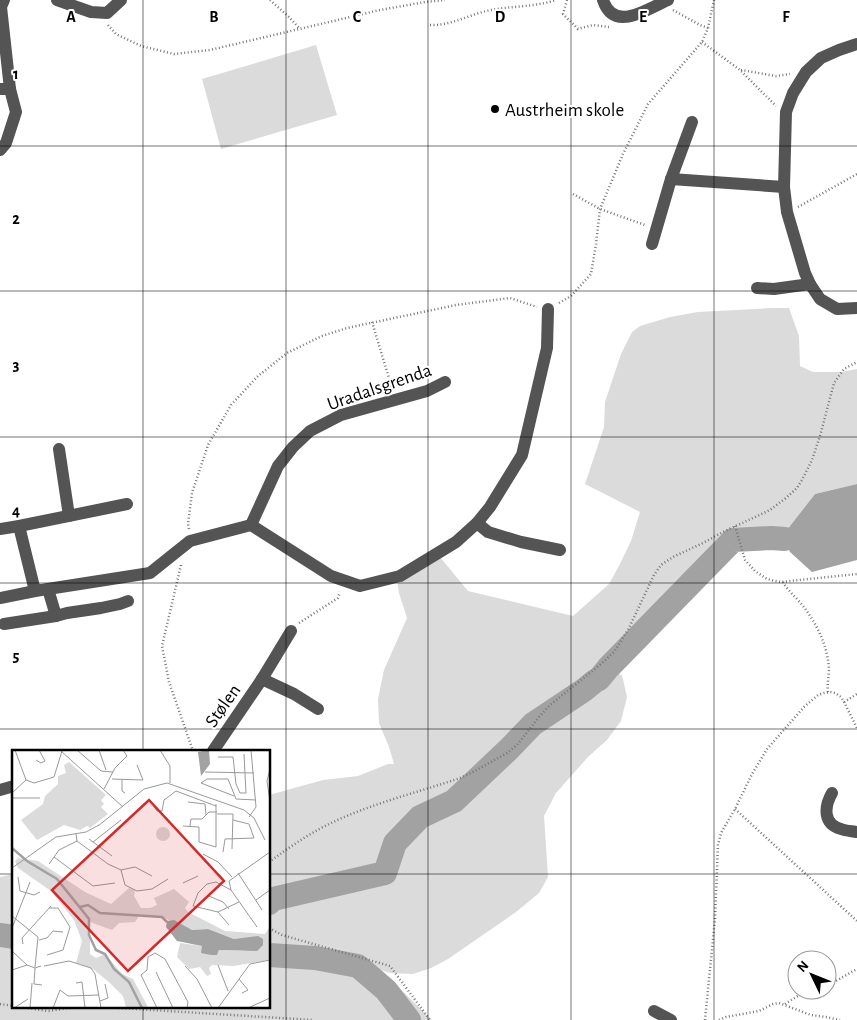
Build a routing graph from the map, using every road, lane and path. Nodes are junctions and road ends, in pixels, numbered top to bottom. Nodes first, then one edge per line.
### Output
1 (4, 0) edge
2 (57, 0) edge
3 (120, 0) edge
4 (270, 0) edge
5 (445, 0) edge
6 (556, 0) edge
7 (567, 0) edge
8 (603, 0) edge
9 (668, 0) edge
10 (714, 0) edge
11 (424, 1) edge
12 (97, 12) junction
13 (563, 14) dead end
14 (430, 25) dead end
15 (300, 29) junction
16 (702, 42) junction
17 (857, 44) edge
18 (740, 70) junction
19 (806, 72) junction
20 (5, 89) edge
21 (786, 112) junction
22 (692, 122) dead end
23 (0, 150) edge
24 (857, 174) edge
25 (671, 179) junction
26 (784, 187) junction
27 (573, 194) dead end
28 (600, 209) junction
29 (788, 212) junction
30 (657, 229) junction
31 (652, 244) dead end
32 (810, 284) junction
33 (757, 288) dead end
34 (857, 308) edge
35 (548, 309) junction
36 (372, 322) junction
37 (857, 362) edge
38 (446, 382) dead end
39 (395, 400) junction
40 (59, 450) dead end
41 (127, 504) dead end
42 (69, 516) junction
43 (477, 523) junction
44 (251, 525) junction
45 (19, 526) junction
46 (735, 526) junction
47 (0, 529) edge
48 (190, 541) junction
49 (560, 550) dead end
50 (857, 574) edge
51 (344, 581) junction
52 (783, 582) junction
53 (41, 590) junction
54 (0, 598) edge
55 (128, 601) dead end
56 (56, 616) junction
57 (4, 624) dead end
58 (291, 631) joint
59 (262, 679) junction
60 (828, 692) junction
61 (857, 694) edge
62 (844, 702) junction
63 (318, 709) dead end
64 (857, 728) edge
65 (193, 750) edge
66 (214, 750) edge
67 (832, 793) dead end
68 (735, 809) junction
69 (857, 832) edge
70 (270, 861) edge
71 (857, 922) edge
72 (270, 929) edge
73 (857, 970) edge
74 (837, 981) edge
75 (791, 1000) edge
76 (785, 1004) junction
77 (28, 1008) edge
78 (69, 1008) edge
79 (119, 1008) edge
80 (654, 1011) dead end
81 (313, 1020) edge
82 (430, 1020) edge
83 (671, 1020) edge
84 (705, 1020) edge
85 (720, 1020) edge
86 (840, 1020) edge

1 - 20 street
2 - 12 street
3 - 12 street
4 - 15 path
5 - 11 path
6 - 14 path
7 - 13 path
8 - 9 street
10 - 16 path
11 - 15 path
12 - 15 path
16 - 18 path
16 - 28 path
17 - 19 street
18 - 19 path
18 - 21 path
19 - 21 street
20 - 23 street
21 - 26 street
22 - 25 street
24 - 29 path
25 - 26 street
25 - 30 street
26 - 29 street
27 - 28 path
28 - 30 path
28 - 35 path
29 - 32 street
30 - 31 street
32 - 33 street
32 - 34 street
35 - 36 path
35 - 43 street
36 - 39 path
36 - 48 path
37 - 46 path
38 - 39 street, Uradalsgrenda
39 - 44 street, Uradalsgrenda
40 - 42 street
41 - 42 street
42 - 45 street
43 - 49 street
43 - 51 street
44 - 48 street
44 - 51 street
45 - 47 street
45 - 53 street
46 - 52 path
46 - 70 path
48 - 53 street
48 - 65 path
50 - 52 path
51 - 58 path
52 - 60 path
53 - 54 street
53 - 56 street
55 - 56 street
56 - 57 street
58 - 59 street, Stølen
59 - 63 street, Stølen
59 - 66 street, Stølen
60 - 62 path
60 - 68 path
61 - 62 path
62 - 64 path
67 - 69 street
68 - 71 path
68 - 84 path
72 - 82 path
73 - 74 path
75 - 76 path
76 - 85 path
76 - 86 path
77 - 78 path
79 - 81 path
80 - 83 street

